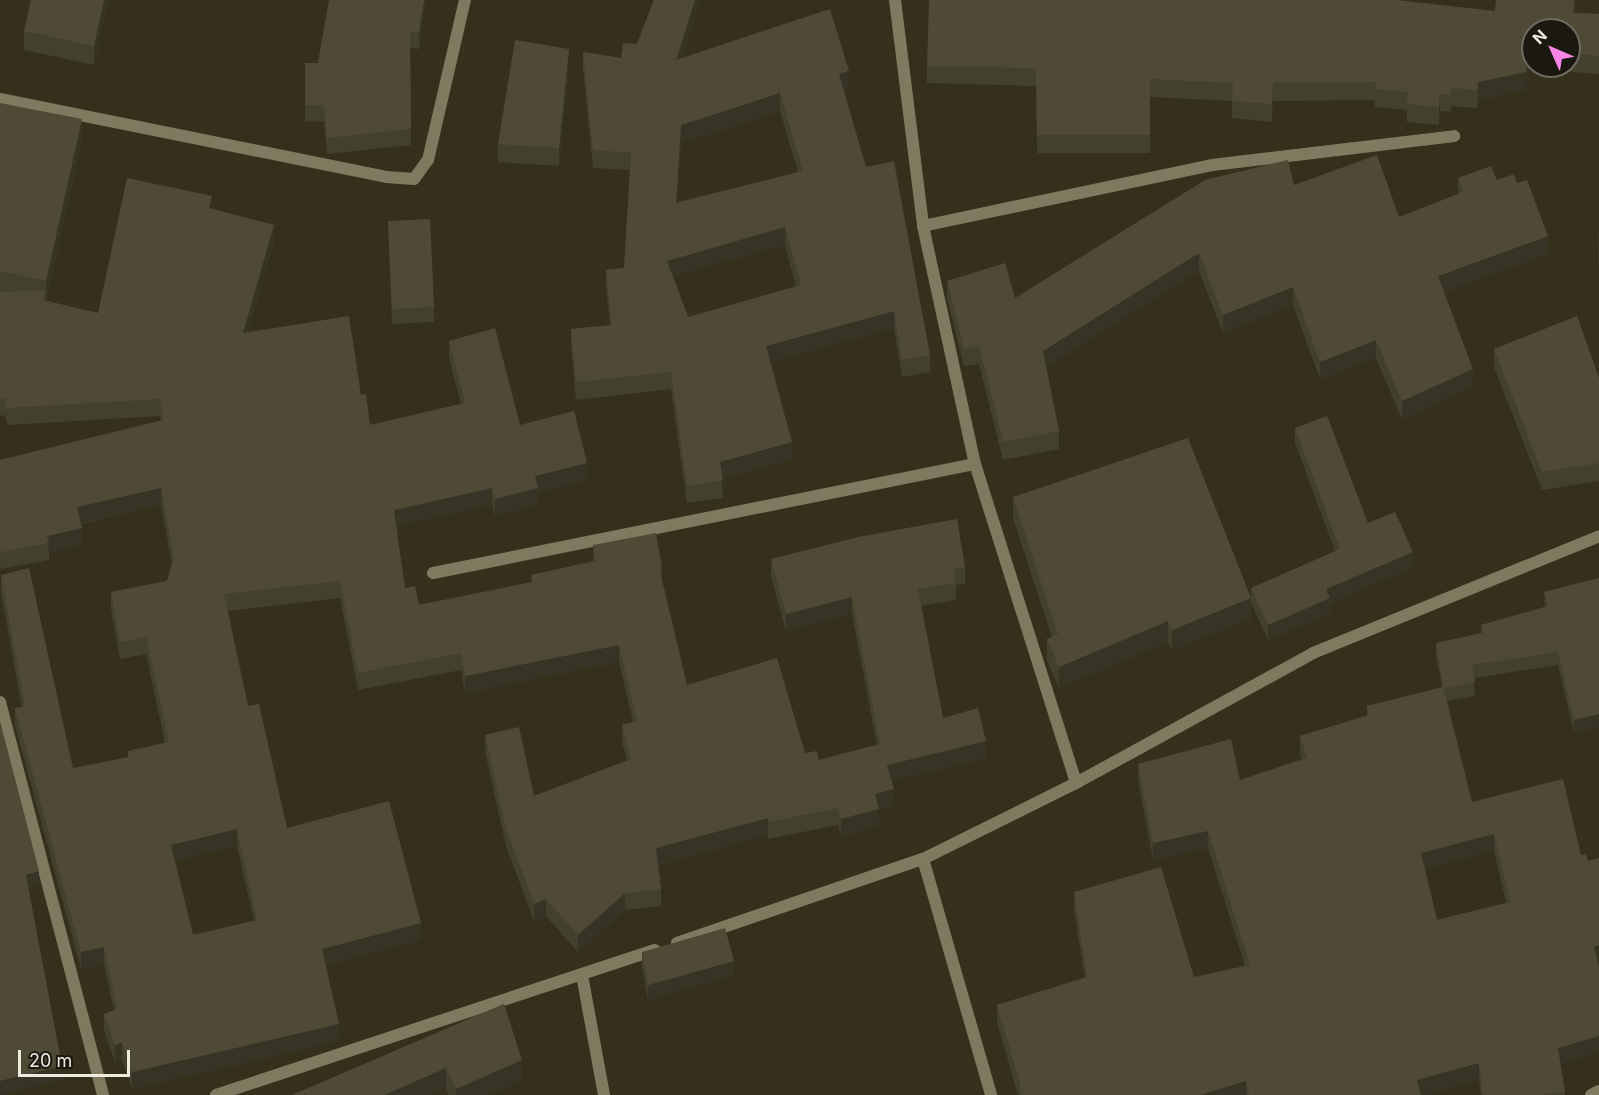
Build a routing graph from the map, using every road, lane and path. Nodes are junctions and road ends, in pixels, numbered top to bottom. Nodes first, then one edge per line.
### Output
1 (465, 0) edge
2 (895, 0) edge
3 (0, 99) edge
4 (1454, 136) dead end
5 (923, 226) junction
6 (975, 464) junction
7 (1599, 536) edge
8 (433, 573) dead end
9 (0, 702) edge
10 (1076, 783) junction
11 (923, 860) junction
12 (582, 975) junction
13 (1599, 1091) edge
14 (103, 1095) edge
15 (216, 1095) edge
16 (604, 1095) edge
17 (991, 1095) edge
18 (1591, 1095) edge

1 - 3 street
2 - 5 street
4 - 5 street
5 - 6 street
6 - 8 street
6 - 10 street
7 - 10 street
9 - 14 street
10 - 11 street
11 - 12 street
11 - 17 street
12 - 15 street
12 - 16 street
13 - 18 street

